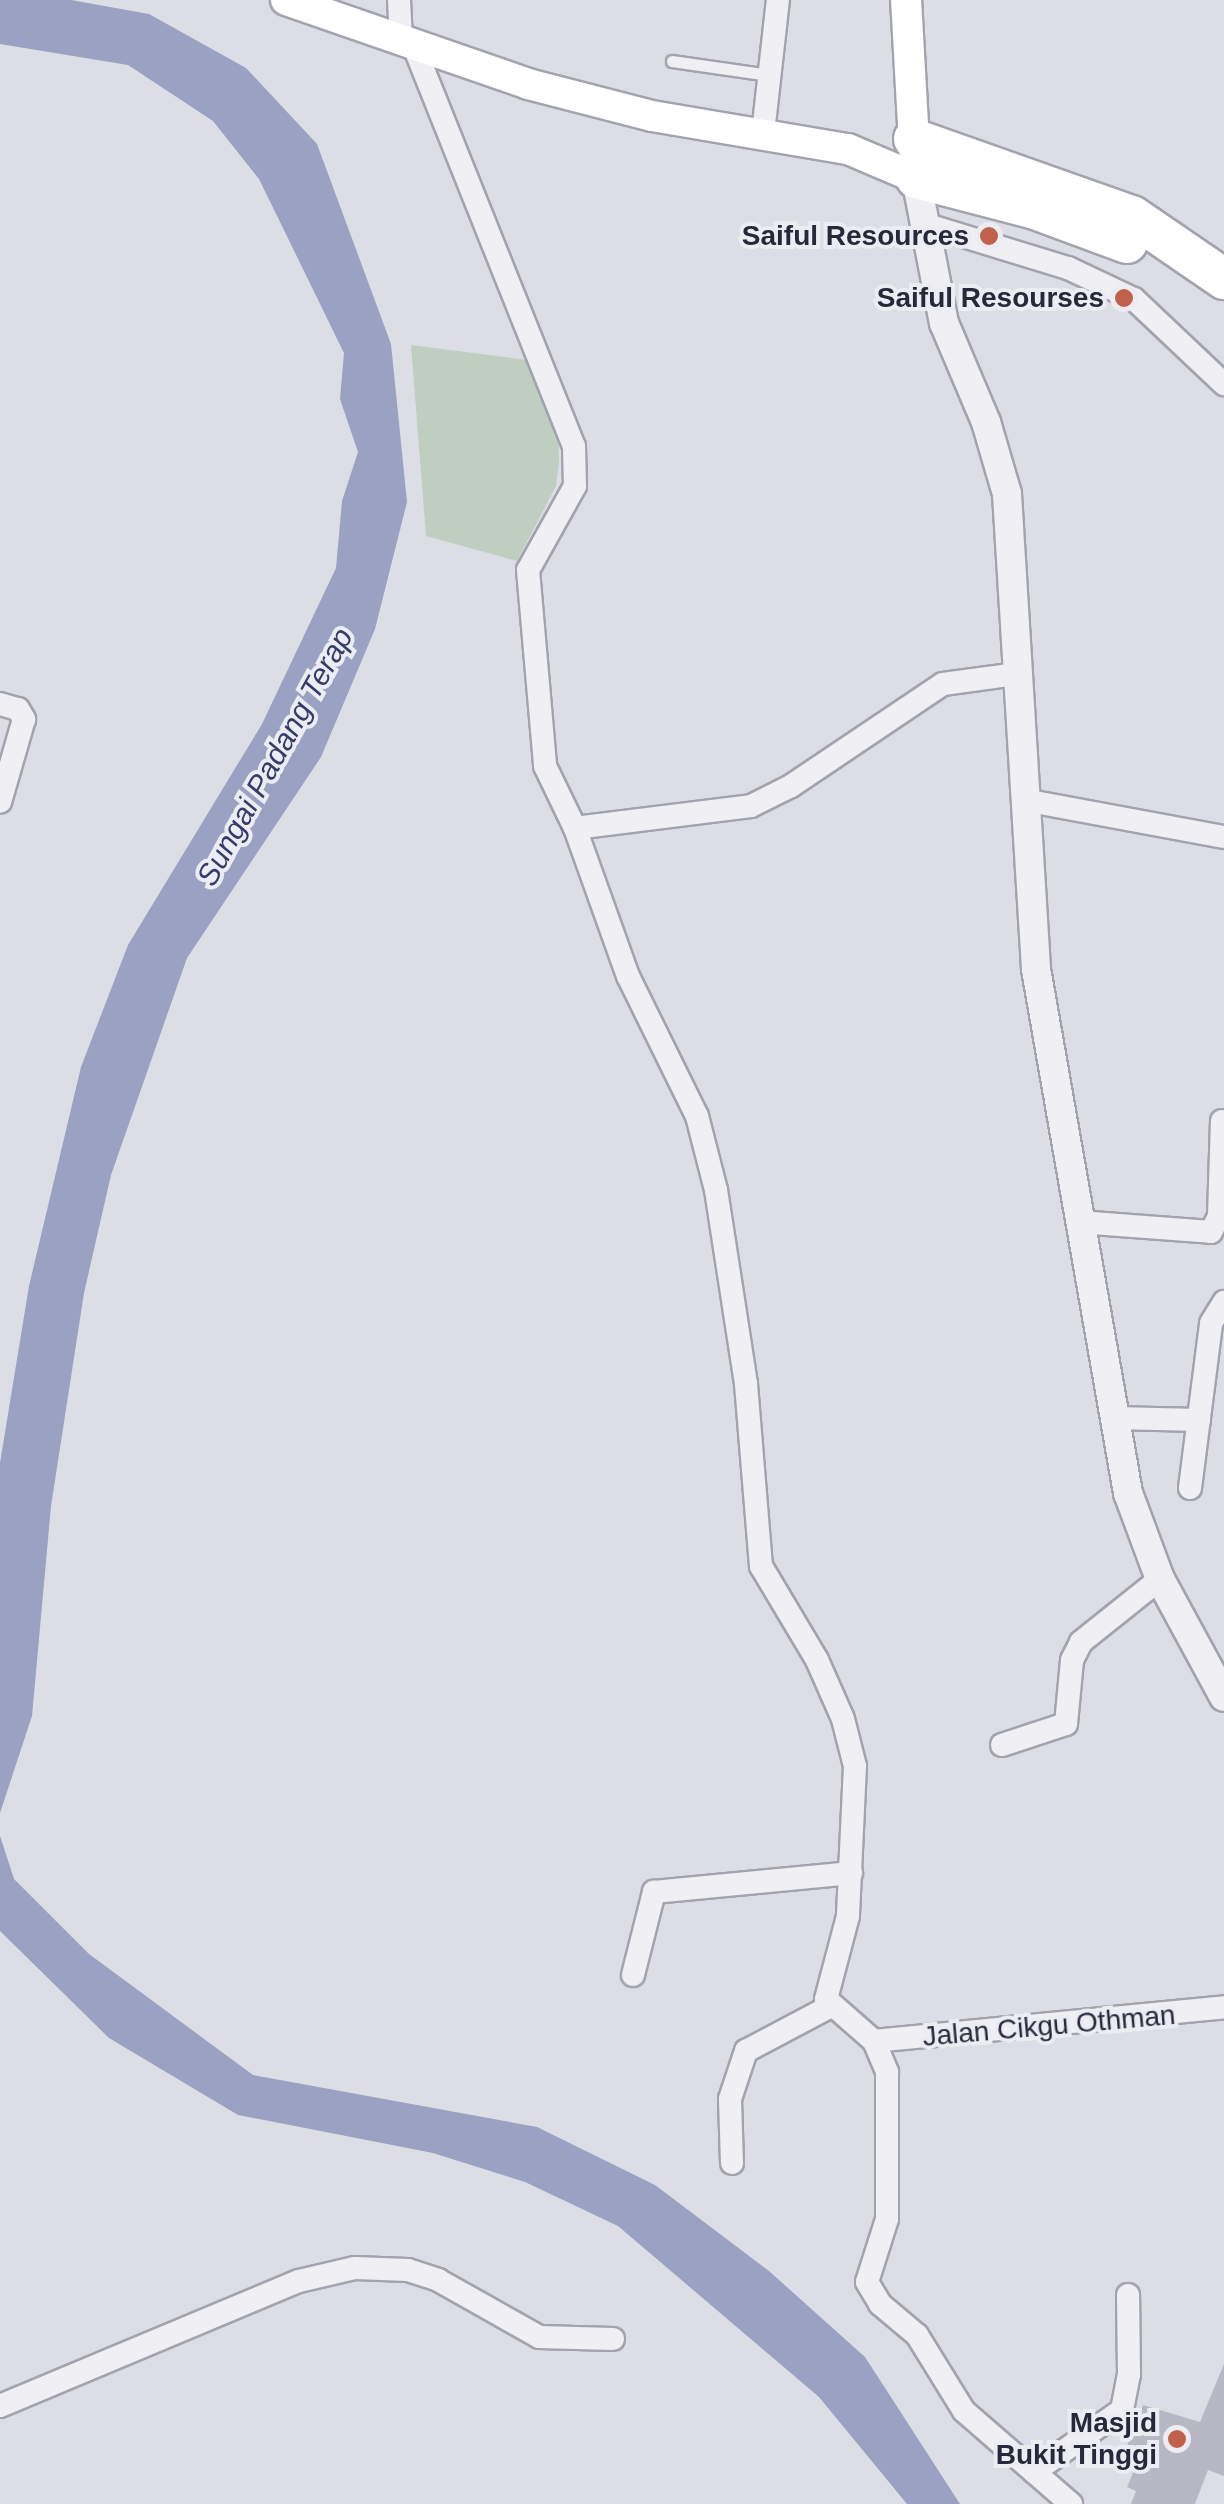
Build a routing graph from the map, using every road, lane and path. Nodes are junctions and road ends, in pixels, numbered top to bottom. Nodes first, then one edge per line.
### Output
1 (286, 0) edge
2 (400, 0) edge
3 (778, 0) edge
4 (906, 0) edge
5 (407, 42) junction
6 (672, 61) dead end
7 (770, 75) junction
8 (763, 133) junction
9 (915, 158) junction
10 (924, 224) junction
11 (1224, 279) edge
12 (1224, 306) edge
13 (1224, 384) edge
14 (1017, 674) junction
15 (0, 704) edge
16 (1024, 800) junction
17 (0, 802) edge
18 (575, 828) junction
19 (1224, 837) edge
20 (1222, 1121) edge
21 (1079, 1222) junction
22 (1224, 1302) edge
23 (1114, 1418) junction
24 (1199, 1420) junction
25 (1190, 1488) dead end
26 (1160, 1579) junction
27 (1224, 1696) edge
28 (1002, 1745) dead end
29 (852, 1873) junction
30 (633, 1975) dead end
31 (829, 2006) junction
32 (1224, 2008) edge
33 (874, 2041) junction
34 (732, 2164) dead end
35 (1128, 2296) dead end
36 (613, 2339) dead end
37 (0, 2406) edge
38 (1034, 2472) junction
39 (1071, 2504) edge

1 - 5 main road
2 - 5 street
3 - 7 street
4 - 9 main road
5 - 8 main road
5 - 18 street
6 - 7 lane
7 - 8 street
8 - 9 main road
9 - 10 street
9 - 11 highway
9 - 12 highway
10 - 13 street
10 - 14 street
14 - 16 street
14 - 18 street
15 - 17 street
16 - 19 street
16 - 21 street
18 - 29 street
20 - 21 street
21 - 23 street
22 - 24 street
23 - 24 street
23 - 26 street
24 - 25 street
26 - 27 street
26 - 28 street
29 - 30 street
29 - 31 street
31 - 33 street
31 - 34 street
32 - 33 street, Jalan Cikgu Othman
33 - 38 street
35 - 38 street
36 - 37 street
38 - 39 street

